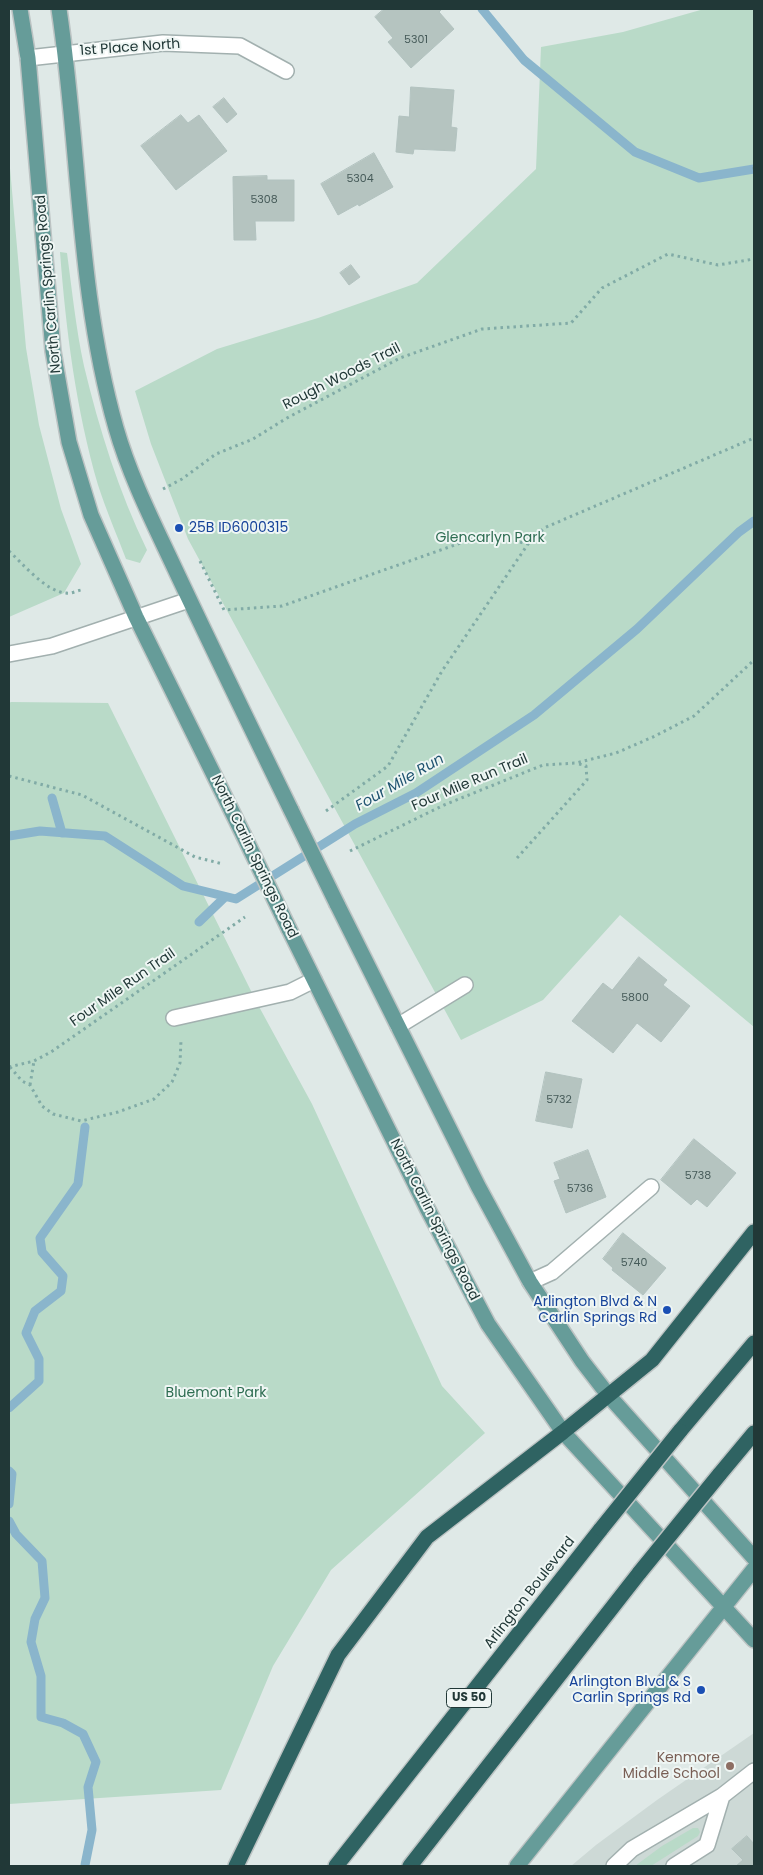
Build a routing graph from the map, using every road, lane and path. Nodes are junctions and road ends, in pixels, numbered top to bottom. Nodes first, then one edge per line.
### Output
1 (20, 9) edge
2 (59, 9) edge
3 (66, 54) junction
4 (28, 58) junction
5 (286, 71) dead end
6 (754, 260) edge
7 (754, 438) edge
8 (143, 500) junction
9 (528, 544) junction
10 (9, 551) edge
11 (197, 557) dead end
12 (81, 590) dead end
13 (189, 600) junction
14 (136, 617) junction
15 (9, 654) edge
16 (754, 660) edge
17 (576, 763) junction
18 (9, 776) edge
19 (326, 811) dead end
20 (350, 851) dead end
21 (517, 858) dead end
22 (223, 864) dead end
23 (245, 917) dead end
24 (314, 980) junction
25 (465, 984) dead end
26 (174, 1018) joint
27 (398, 1026) junction
28 (34, 1061) junction
29 (9, 1067) edge
30 (30, 1085) junction
31 (652, 1187) dead end
32 (754, 1232) edge
33 (530, 1282) junction
34 (754, 1343) edge
35 (609, 1396) junction
36 (563, 1432) junction
37 (754, 1433) edge
38 (754, 1558) edge
39 (754, 1569) edge
40 (724, 1607) junction
41 (754, 1640) edge
42 (754, 1771) edge
43 (722, 1796) junction
44 (236, 1866) edge
45 (336, 1866) edge
46 (410, 1866) edge
47 (518, 1866) edge
48 (614, 1866) edge
49 (674, 1866) edge

1 - 4 main road, North Carlin Springs Road
2 - 3 main road
3 - 4 street, 1st Place North
3 - 5 street, 1st Place North
3 - 8 main road
4 - 14 main road, North Carlin Springs Road
6 - 8 path, Rough Woods Trail
7 - 9 path
8 - 13 main road
9 - 11 path
9 - 19 path
10 - 12 path
13 - 14 street
13 - 27 main road, bridge
14 - 15 street
14 - 24 main road, North Carlin Springs Road, bridge
16 - 17 path, Four Mile Run Trail
17 - 20 path, Four Mile Run Trail
17 - 21 path
18 - 22 path
23 - 28 path, Four Mile Run Trail
24 - 26 street
24 - 36 main road, North Carlin Springs Road
25 - 27 street
26 - 30 path
27 - 33 main road
28 - 29 path, Four Mile Run Trail
28 - 30 path
29 - 30 path
31 - 33 street
32 - 35 highway
33 - 35 main road
34 - 45 highway, Arlington Boulevard / US 50, bridge
35 - 36 highway
35 - 38 main road
36 - 40 main road, North Carlin Springs Road
36 - 44 highway
37 - 46 highway, bridge
39 - 40 main road
40 - 41 main road, North Carlin Springs Road
40 - 47 main road
42 - 43 street
43 - 48 street
43 - 49 street

